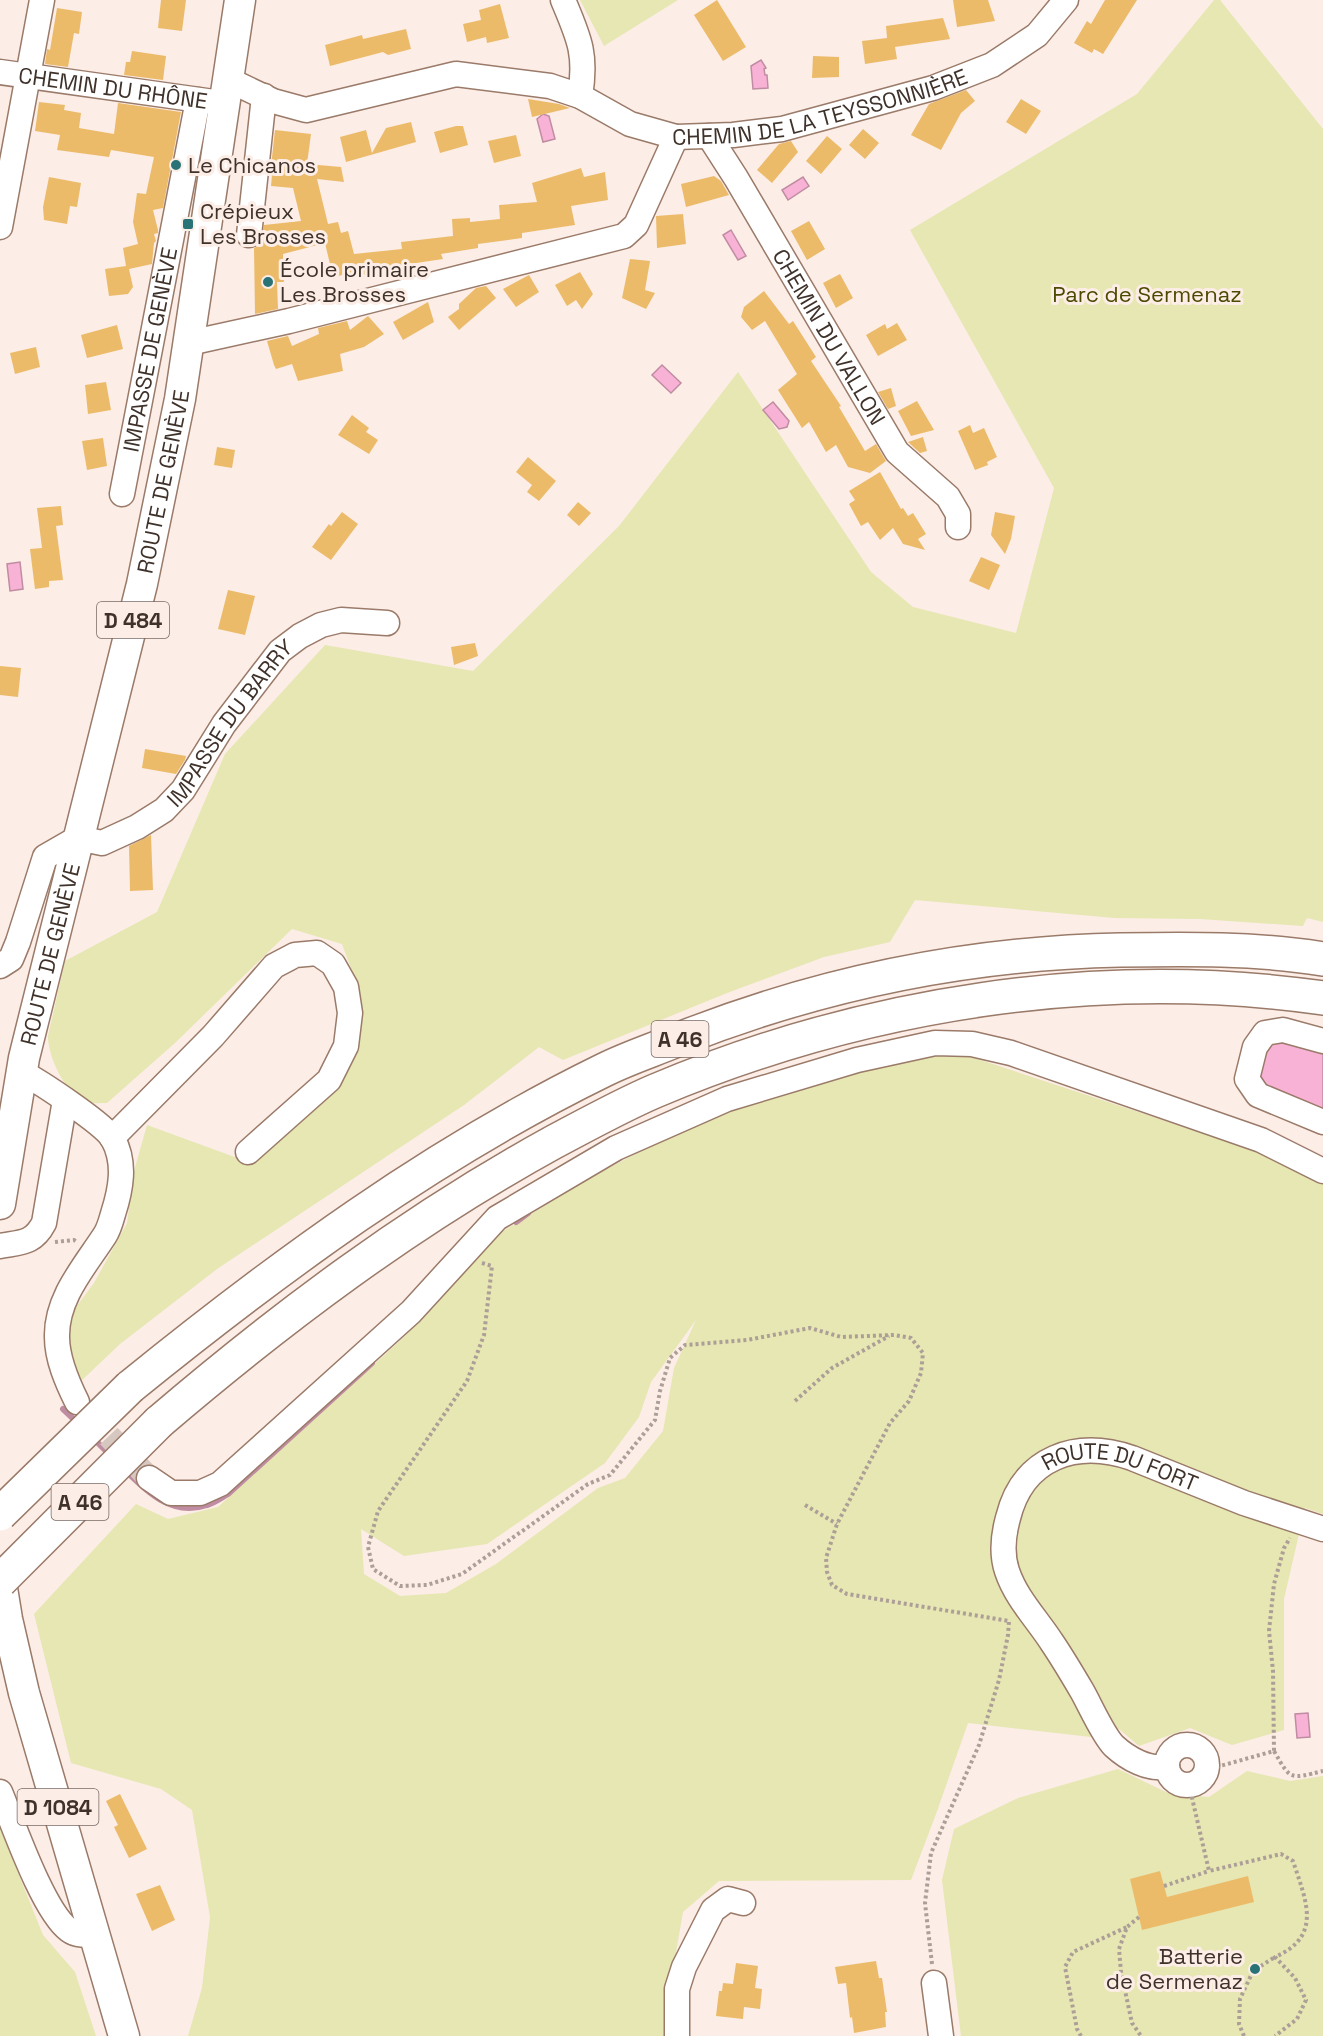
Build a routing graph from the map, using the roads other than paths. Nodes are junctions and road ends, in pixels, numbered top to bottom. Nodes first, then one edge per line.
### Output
1 (42, 0) edge
2 (240, 0) edge
3 (564, 0) edge
4 (1066, 0) edge
5 (0, 72) edge
6 (27, 76) junction
7 (217, 95) junction
8 (264, 96) junction
9 (580, 96) junction
10 (709, 136) junction
11 (676, 137) junction
12 (0, 227) edge
13 (249, 235) dead end
14 (189, 343) junction
15 (122, 494) dead end
16 (958, 527) dead end
17 (387, 623) dead end
18 (78, 838) junction
19 (1323, 959) edge
20 (0, 966) edge
21 (1323, 998) edge
22 (1323, 1041) edge
23 (21, 1072) junction
24 (65, 1100) junction
25 (1323, 1122) edge
26 (112, 1138) junction
27 (248, 1152) dead end
28 (1323, 1171) edge
29 (0, 1204) edge
30 (0, 1246) edge
31 (77, 1402) tunnel mouth
32 (149, 1478) tunnel mouth
33 (0, 1514) edge
34 (1323, 1529) edge
35 (0, 1576) edge
36 (0, 1581) edge
37 (1167, 1766) junction
38 (0, 1792) edge
39 (743, 1903) dead end
40 (96, 1934) junction
41 (934, 1983) road end
42 (124, 2036) edge
43 (677, 2036) edge
44 (941, 2036) edge

1 - 6 street
2 - 7 main road, ROUTE DE GENÈVE / D 484
3 - 9 street
4 - 10 street, CHEMIN DE LA TEYSSONNIÈRE
5 - 6 street, CHEMIN DU RHÔNE
6 - 7 street, CHEMIN DU RHÔNE
6 - 12 street
7 - 8 street, CHEMIN DU RHÔNE
7 - 14 main road, ROUTE DE GENÈVE / D 484
7 - 15 street, IMPASSE DE GENÈVE
8 - 9 street, CHEMIN DU RHÔNE
8 - 13 street
9 - 11 street, CHEMIN DU RHÔNE
10 - 11 street, CHEMIN DE LA TEYSSONNIÈRE
10 - 16 street, CHEMIN DU VALLON
11 - 14 street, CHEMIN DE LA TEYSSONNIÈRE
14 - 18 main road, ROUTE DE GENÈVE / D 484
17 - 18 street, IMPASSE DU BARRY
18 - 20 street
18 - 23 main road, ROUTE DE GENÈVE / D 484
19 - 33 highway, A 46, bridge
21 - 36 highway, A 46, bridge
22 - 25 street
23 - 24 street
23 - 29 main road, ROUTE DE GENÈVE / D 484
24 - 26 street
24 - 30 street
26 - 27 street
26 - 31 street
28 - 32 street
34 - 37 street, ROUTE DU FORT
35 - 40 main road, D 1084
37 - 37 street
38 - 40 street
39 - 43 street
40 - 42 main road, D 1084
41 - 44 street

